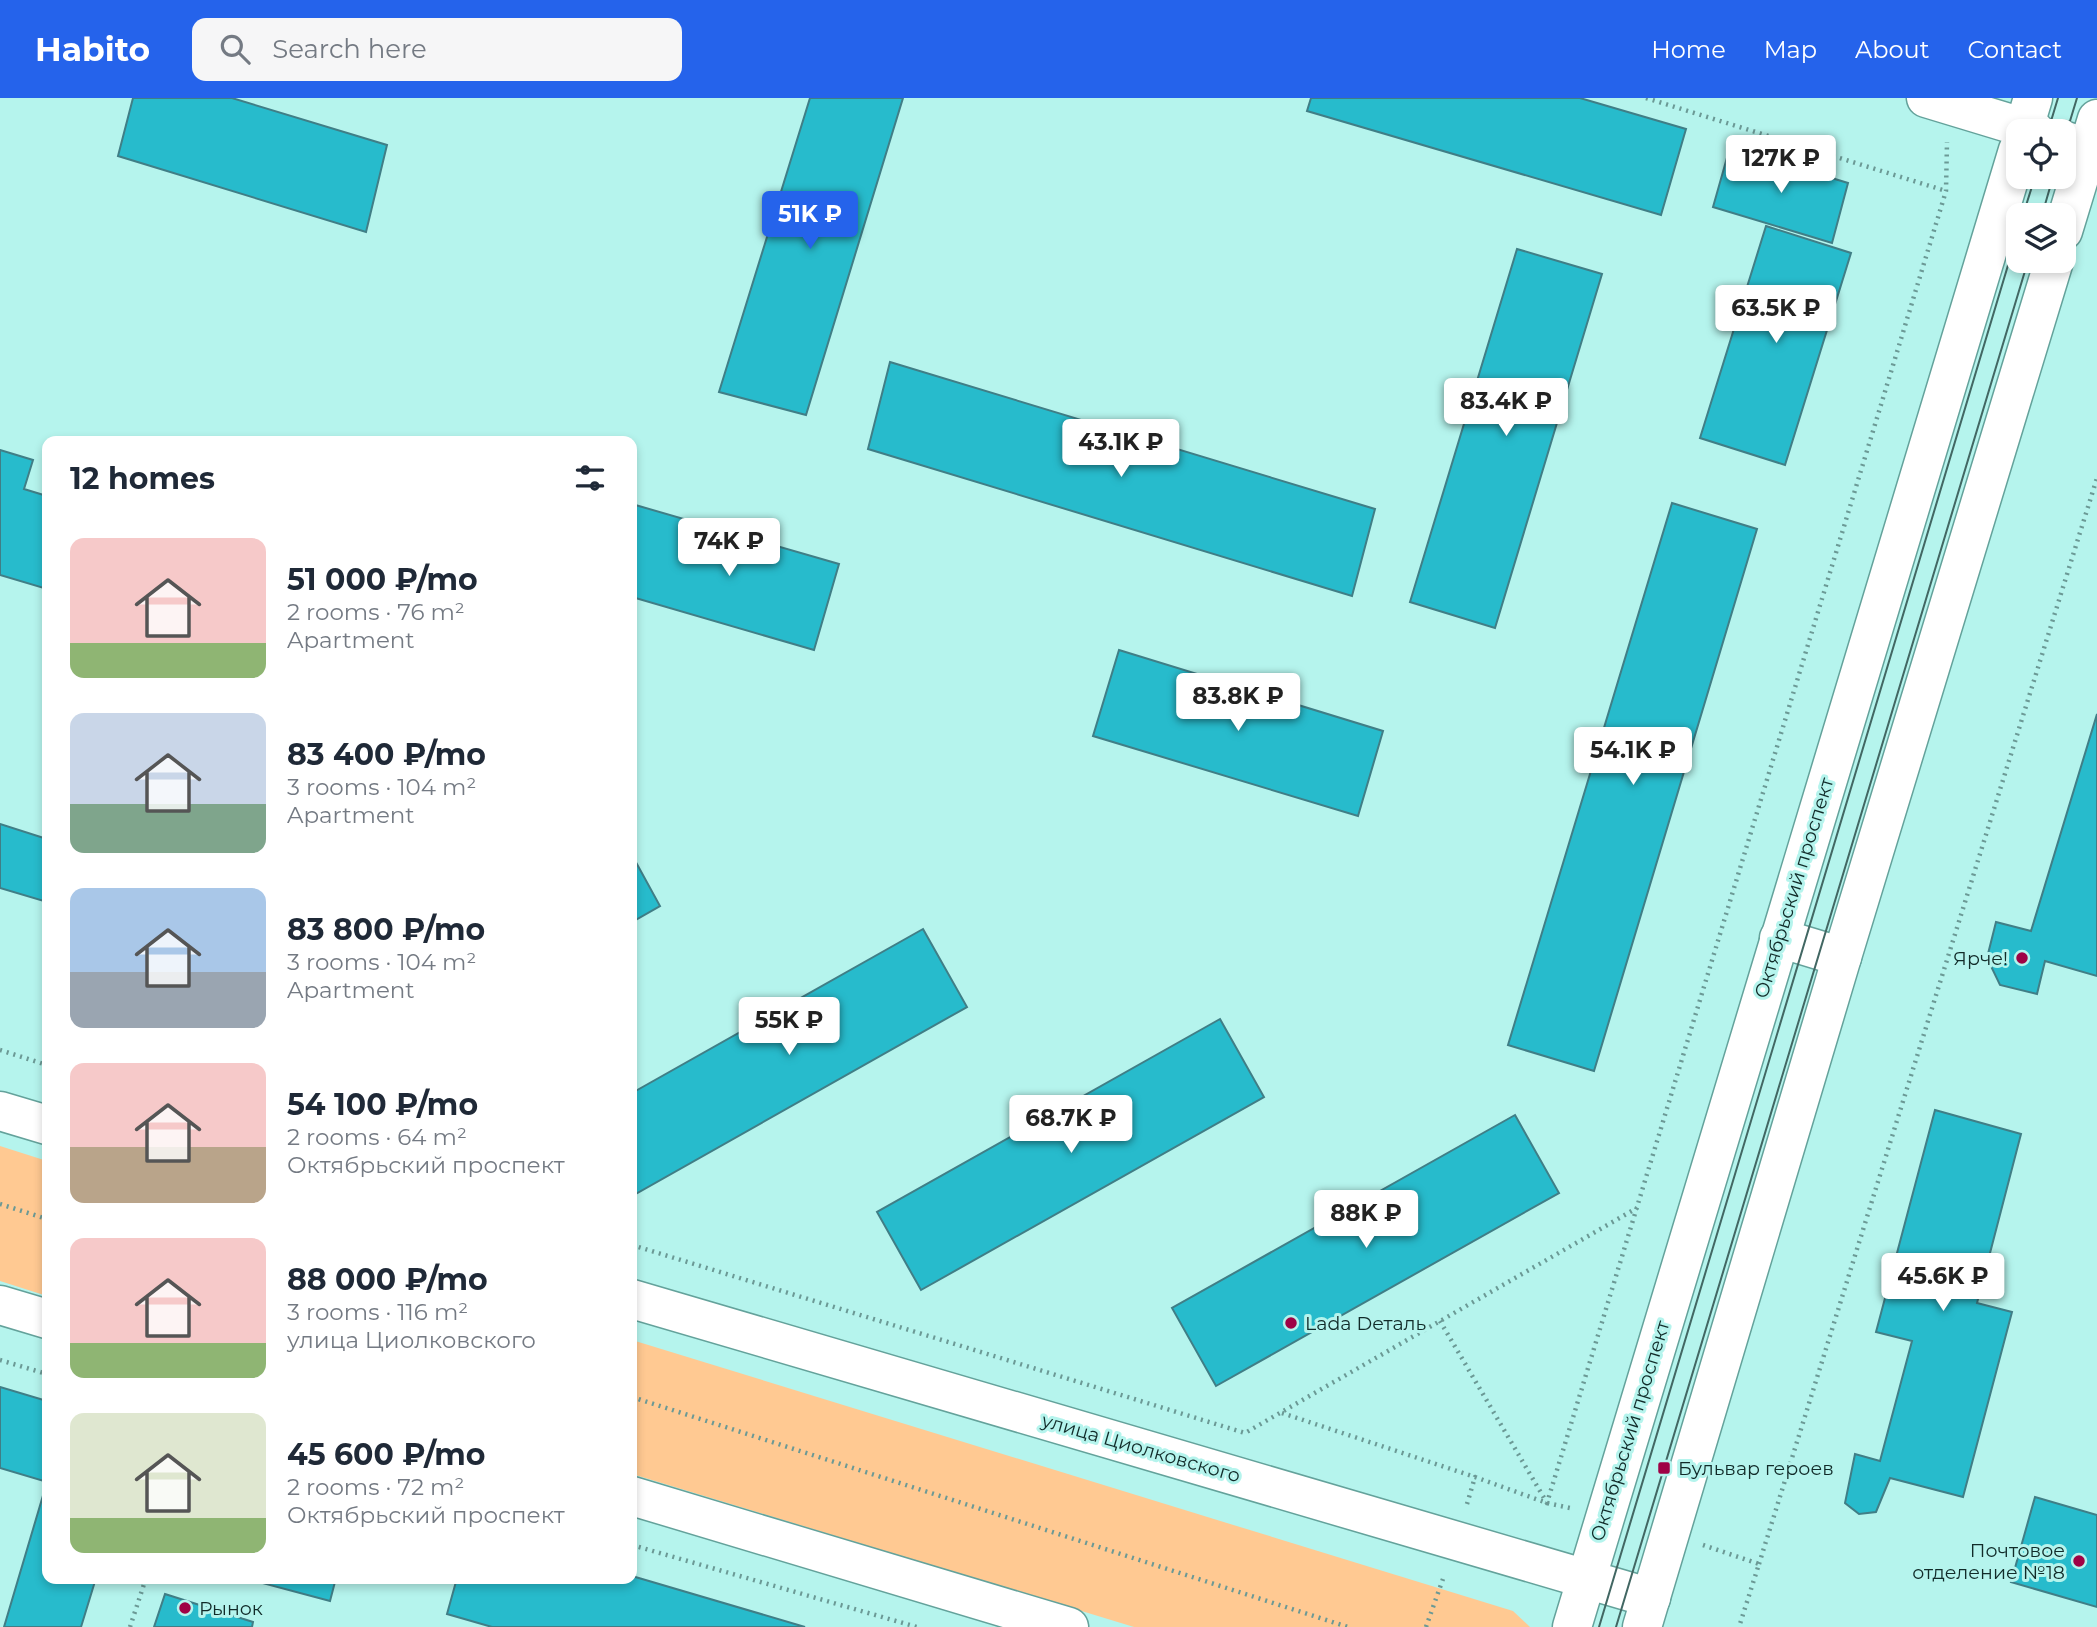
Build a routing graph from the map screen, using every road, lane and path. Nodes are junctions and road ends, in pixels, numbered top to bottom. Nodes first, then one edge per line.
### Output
1 (1646, 98) edge
2 (1937, 101) edge
3 (2006, 122) edge
4 (2083, 136) edge
5 (2008, 189) edge
6 (1946, 191) junction
7 (2069, 203) edge
8 (2050, 273) edge
9 (2097, 478) edge
10 (1779, 938) junction
11 (1842, 957) junction
12 (0, 1050) edge
13 (42, 1063) edge
14 (0, 1111) edge
15 (42, 1124) edge
16 (0, 1204) edge
17 (1637, 1208) junction
18 (42, 1217) edge
19 (637, 1247) edge
20 (637, 1300) edge
21 (0, 1304) edge
22 (42, 1317) edge
23 (1440, 1321) junction
24 (0, 1360) edge
25 (42, 1373) edge
26 (637, 1399) edge
27 (1282, 1412) junction
28 (1475, 1477) dead end
29 (637, 1497) edge
30 (637, 1546) edge
31 (1759, 1564) dead end
32 (1586, 1578) junction
33 (144, 1584) edge
34 (1646, 1612) edge
35 (130, 1627) edge
36 (917, 1627) edge
37 (1069, 1627) edge
38 (1348, 1627) edge
39 (1572, 1627) edge

1 - 6 path
2 - 3 main road
2 - 6 path
4 - 7 main road
5 - 10 main road, Октябрьский проспект
6 - 17 path
8 - 11 main road
9 - 31 path
10 - 11 main road
10 - 32 main road, Октябрьский проспект
11 - 34 main road
12 - 13 path
14 - 15 main road
16 - 18 path
17 - 23 path
17 - 23 path
19 - 27 path
20 - 32 main road, улица Циолковского
21 - 22 main road
23 - 27 path
24 - 25 path
26 - 38 path
27 - 28 path
29 - 37 main road
30 - 36 path
32 - 34 main road, улица Циолковского
32 - 39 main road, Октябрьский проспект
33 - 35 path

